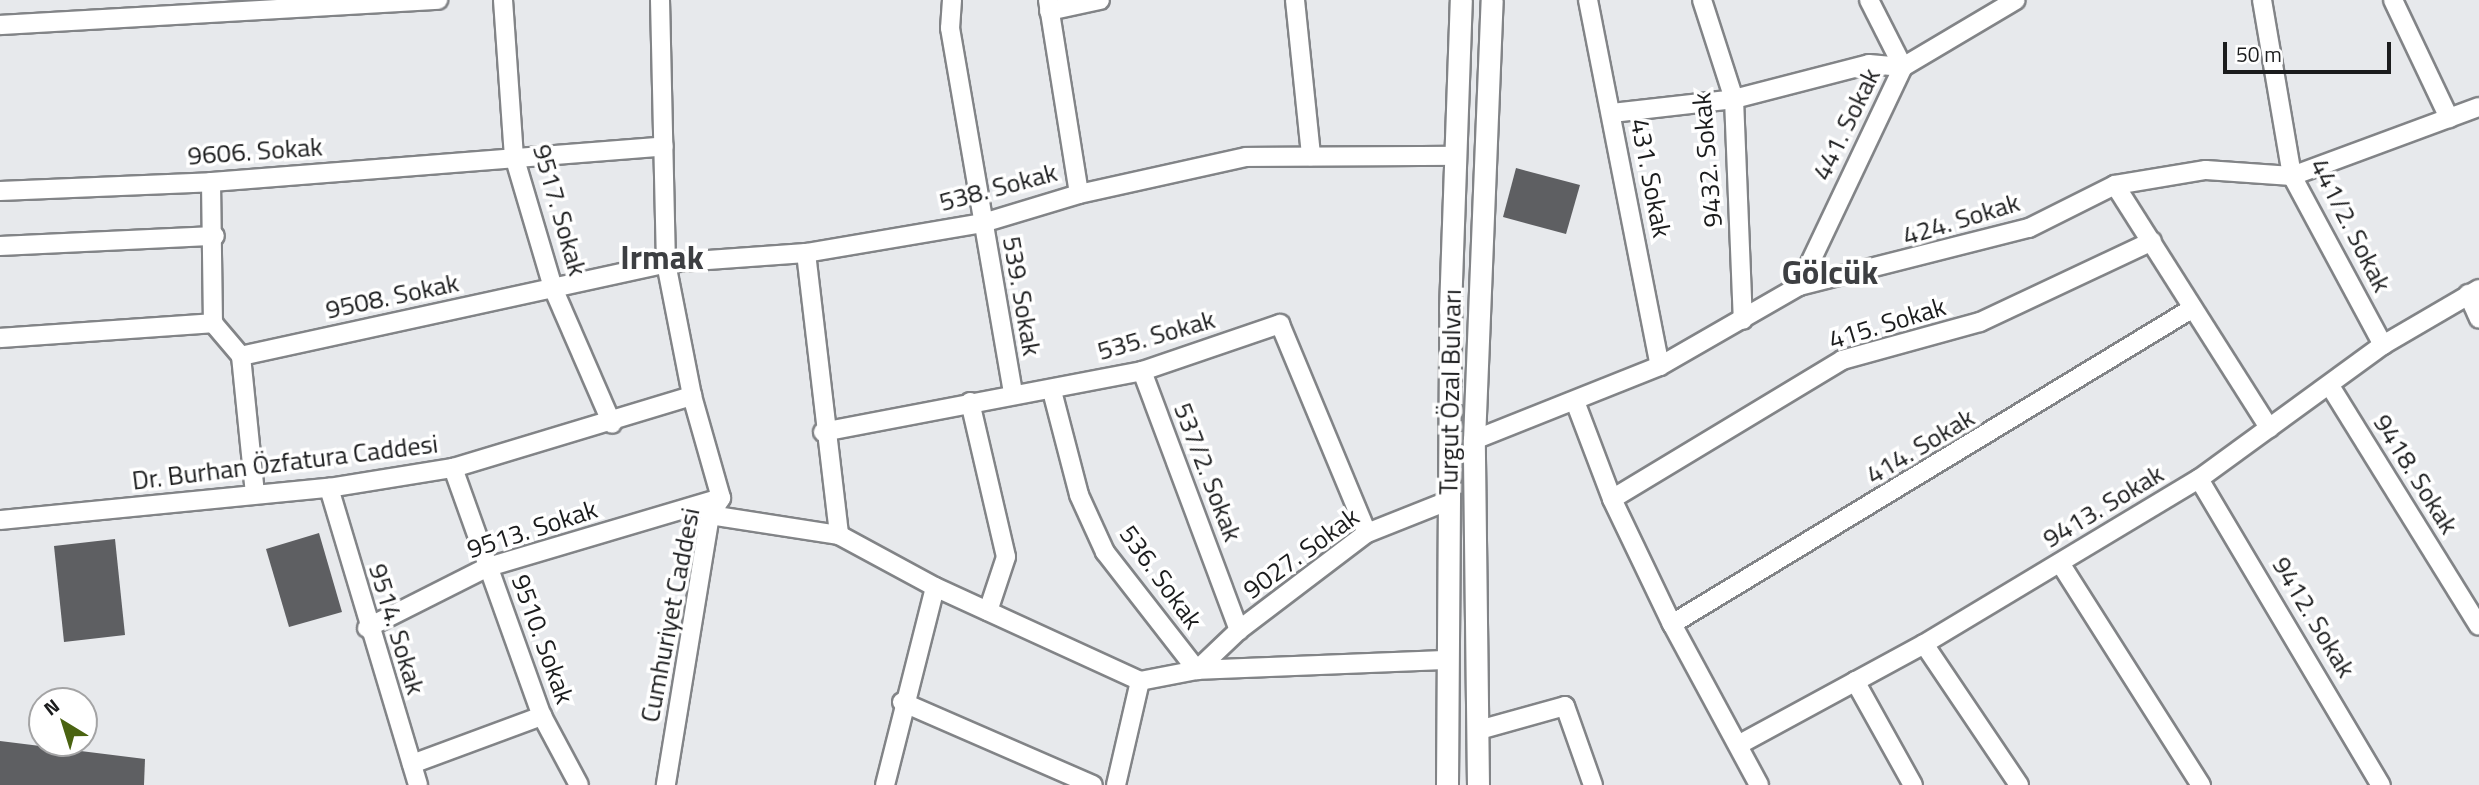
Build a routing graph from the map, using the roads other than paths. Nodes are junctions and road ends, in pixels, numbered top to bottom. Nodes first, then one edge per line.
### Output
1 (438, 0) edge
2 (503, 0) edge
3 (660, 0) edge
4 (952, 0) edge
5 (1100, 0) edge
6 (1295, 0) edge
7 (1461, 0) edge
8 (1492, 0) edge
9 (1588, 0) edge
10 (1702, 0) edge
11 (1869, 0) edge
12 (2016, 0) edge
13 (2262, 0) edge
14 (2393, 0) edge
15 (396, 3) edge
16 (1048, 5) edge
17 (240, 7) edge
18 (0, 25) edge
19 (1903, 67) junction
20 (1734, 99) junction
21 (2479, 107) edge
22 (1612, 113) junction
23 (2449, 118) junction
24 (664, 146) junction
25 (514, 156) junction
26 (1311, 156) junction
27 (1457, 156) junction
28 (2292, 176) junction
29 (211, 182) junction
30 (2115, 185) junction
31 (0, 191) edge
32 (1079, 194) junction
33 (983, 223) junction
34 (215, 236) junction
35 (2152, 241) junction
36 (0, 246) edge
37 (806, 253) junction
38 (666, 263) junction
39 (1800, 286) junction
40 (553, 288) junction
41 (2474, 292) edge
42 (2193, 308) junction
43 (2479, 319) edge
44 (1743, 320) junction
45 (213, 323) junction
46 (0, 338) edge
47 (2384, 345) junction
48 (241, 356) junction
49 (1660, 366) junction
50 (1142, 371) junction
51 (2330, 386) junction
52 (1052, 391) junction
53 (1013, 394) junction
54 (692, 396) junction
55 (970, 402) junction
56 (1576, 404) junction
57 (612, 424) junction
58 (2269, 428) junction
59 (823, 432) junction
60 (1474, 440) junction
61 (453, 468) junction
62 (2199, 479) junction
63 (329, 488) junction
64 (256, 493) junction
65 (720, 498) junction
66 (1612, 499) junction
67 (1450, 500) junction
68 (710, 515) junction
69 (0, 520) edge
70 (1367, 533) junction
71 (839, 535) junction
72 (2060, 563) junction
73 (488, 567) junction
74 (935, 587) junction
75 (988, 611) junction
76 (1672, 624) junction
77 (2479, 626) edge
78 (367, 628) junction
79 (1239, 630) junction
80 (1924, 644) junction
81 (1448, 660) junction
82 (1197, 670) junction
83 (1140, 681) junction
84 (1854, 681) junction
85 (902, 702) junction
86 (542, 716) junction
87 (1479, 730) junction
88 (1740, 744) junction
89 (412, 765) junction
90 (418, 785) edge
91 (579, 785) edge
92 (666, 785) edge
93 (885, 785) edge
94 (1093, 785) edge
95 (1116, 785) edge
96 (1447, 785) edge
97 (1478, 785) edge
98 (1593, 785) edge
99 (1759, 785) edge
100 (1913, 785) edge
101 (2019, 785) edge
102 (2201, 785) edge
103 (2381, 785) edge

1 - 15 street
2 - 25 street, 9517. Sokak
3 - 24 street, Cumhuriyet Caddesi
4 - 33 street, 539. Sokak
5 - 16 street
6 - 26 street
7 - 27 street, Turgut Özal Bulvarı
8 - 60 street, Turgut Özal Bulvarı
9 - 22 street, 431. Sokak
10 - 20 street, 9432. Sokak
11 - 19 street
12 - 19 street, 441. Sokak
13 - 28 street, 441/2. Sokak
14 - 23 street
15 - 17 street
16 - 32 street
17 - 18 street
19 - 20 street
19 - 39 street, 441. Sokak
20 - 22 street
20 - 44 street, 9432. Sokak
21 - 23 street, 424. Sokak
22 - 49 street, 431. Sokak
23 - 28 street, 424. Sokak
24 - 25 street, 9606. Sokak
24 - 38 street, Cumhuriyet Caddesi
25 - 29 street, 9606. Sokak
25 - 40 street, 9517. Sokak
26 - 27 street, 538. Sokak
26 - 32 street, 538. Sokak
27 - 67 street, Turgut Özal Bulvarı
28 - 30 street, 424. Sokak
28 - 47 street, 441/2. Sokak
29 - 31 street, 9606. Sokak
29 - 34 street
30 - 35 street
30 - 39 street, 424. Sokak
32 - 33 street, 538. Sokak
33 - 37 street, 538. Sokak
33 - 53 street, 539. Sokak
34 - 36 street
34 - 45 street
35 - 42 street
35 - 66 street, 415. Sokak
37 - 38 street, 538. Sokak
37 - 59 street
38 - 40 street, 538. Sokak
38 - 54 street, Cumhuriyet Caddesi
39 - 44 street, 424. Sokak
40 - 48 street, 9508. Sokak
40 - 57 street, 9517. Sokak
41 - 43 street
41 - 47 street, 9413. Sokak
42 - 58 street
42 - 76 street, 414. Sokak
44 - 49 street, 424. Sokak
45 - 46 street
45 - 48 street
47 - 51 street, 9413. Sokak
48 - 64 street
49 - 56 street, 424. Sokak
50 - 52 street, 535. Sokak
50 - 70 street, 535. Sokak
50 - 79 street, 537/2. Sokak
51 - 58 street, 9413. Sokak
51 - 77 street, 9418. Sokak
52 - 53 street, 535. Sokak
52 - 82 street, 536. Sokak
53 - 55 street, 535. Sokak
54 - 57 street, Dr. Burhan Özfatura Caddesi
54 - 65 street, Cumhuriyet Caddesi
55 - 59 street, 535. Sokak
55 - 75 street
56 - 60 street, 424. Sokak
56 - 66 street
57 - 61 street, Dr. Burhan Özfatura Caddesi
58 - 62 street, 9413. Sokak
59 - 71 street
60 - 87 street, Turgut Özal Bulvarı
61 - 63 street, Dr. Burhan Özfatura Caddesi
61 - 73 street, 9510. Sokak
62 - 72 street, 9413. Sokak
62 - 103 street, 9412. Sokak
63 - 64 street, Dr. Burhan Özfatura Caddesi
63 - 78 street, 9514. Sokak
64 - 69 street, Dr. Burhan Özfatura Caddesi
65 - 68 street, Cumhuriyet Caddesi
65 - 73 street, 9513. Sokak
66 - 76 street
67 - 70 street, 9027. Sokak
67 - 81 street, Turgut Özal Bulvarı
68 - 71 street
68 - 92 street, Cumhuriyet Caddesi
70 - 79 street, 9027. Sokak
71 - 74 street
72 - 80 street, 9413. Sokak
72 - 102 street
73 - 78 street, 9513. Sokak
73 - 86 street, 9510. Sokak
74 - 75 street
74 - 85 street
75 - 83 street
76 - 88 street
78 - 89 street, 9514. Sokak
79 - 82 street, 9027. Sokak
80 - 84 street, 9413. Sokak
80 - 101 street
81 - 82 street
81 - 96 street, Turgut Özal Bulvarı
82 - 83 street
83 - 95 street
84 - 88 street, 9413. Sokak
84 - 100 street
85 - 93 street
85 - 94 street
86 - 89 street
86 - 91 street, 9510. Sokak
87 - 97 street, Turgut Özal Bulvarı
87 - 98 street
88 - 99 street
89 - 90 street, 9514. Sokak

